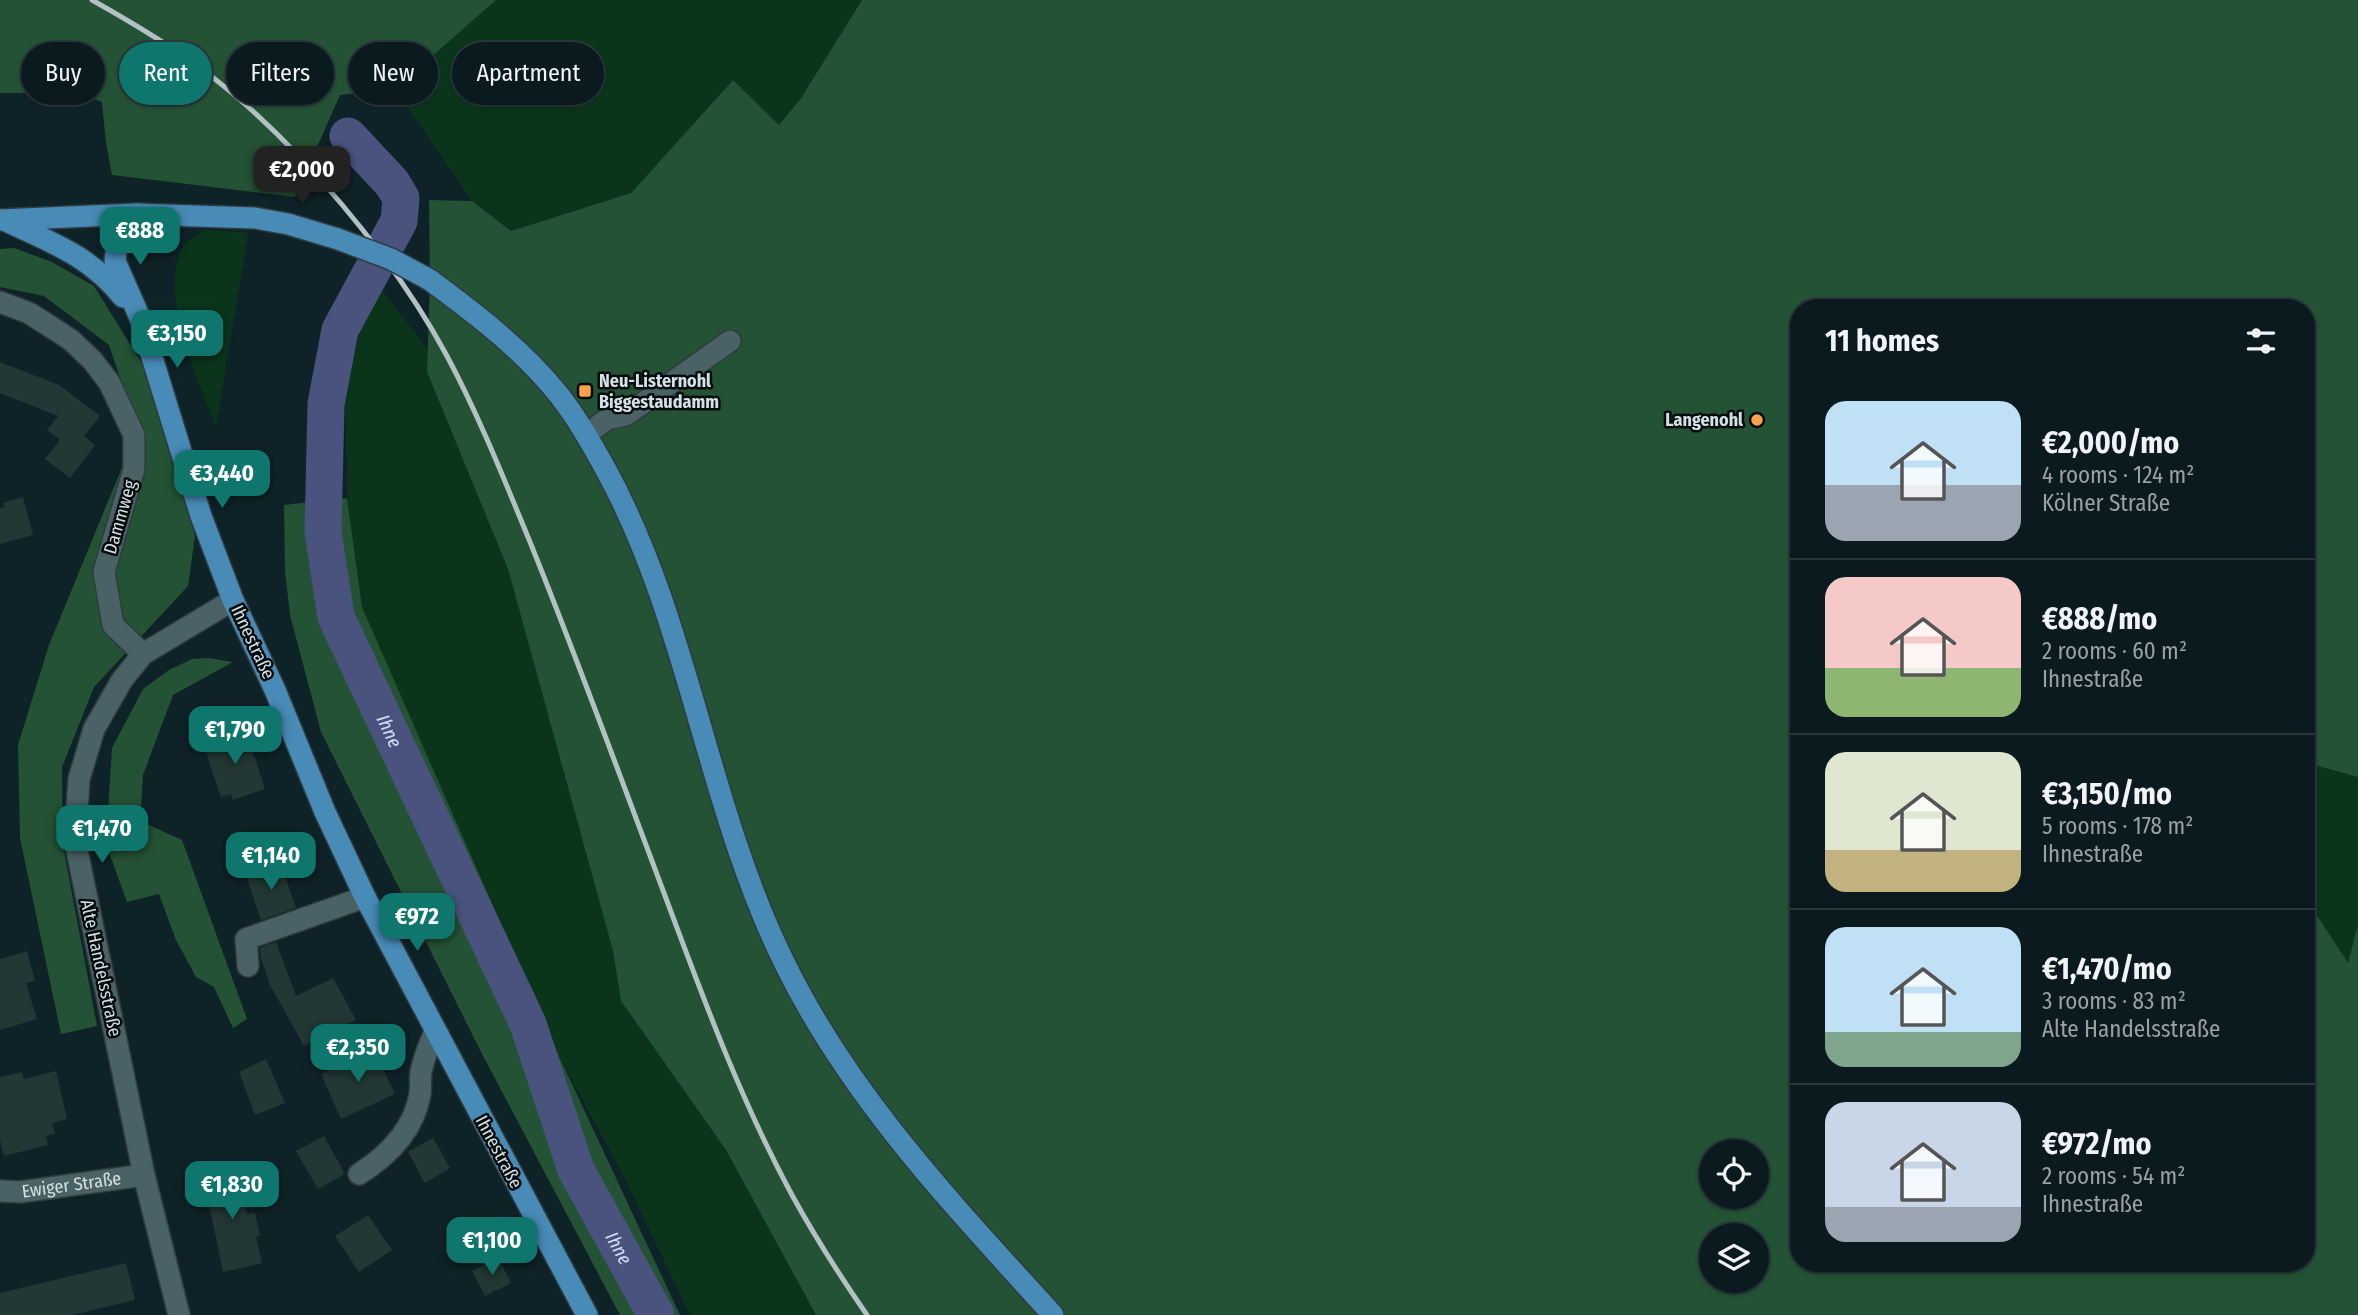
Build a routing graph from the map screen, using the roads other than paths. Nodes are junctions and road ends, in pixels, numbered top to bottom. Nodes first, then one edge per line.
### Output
1 (136, 214) junction
2 (2, 220) edge
3 (0, 302) edge
4 (140, 318) junction
5 (730, 341) dead end
6 (586, 435) junction
7 (233, 600) junction
8 (143, 654) junction
9 (365, 897) junction
10 (248, 966) dead end
11 (435, 1031) junction
12 (359, 1174) dead end
13 (144, 1175) junction
14 (0, 1191) edge
15 (179, 1315) edge
16 (587, 1315) edge
17 (1053, 1315) edge

1 - 2 main road
1 - 4 main road, Ihnestraße
1 - 6 main road, bridge
2 - 4 main road
3 - 8 street, Dammweg
4 - 7 main road, Ihnestraße
5 - 6 street
6 - 17 main road
7 - 8 street, Alte Handelsstraße
7 - 9 main road, Ihnestraße
8 - 13 street, Alte Handelsstraße
9 - 10 street
9 - 11 main road, Ihnestraße
11 - 12 street
11 - 16 main road, Ihnestraße
13 - 14 street, Ewiger Straße
13 - 15 street, Alte Handelsstraße

